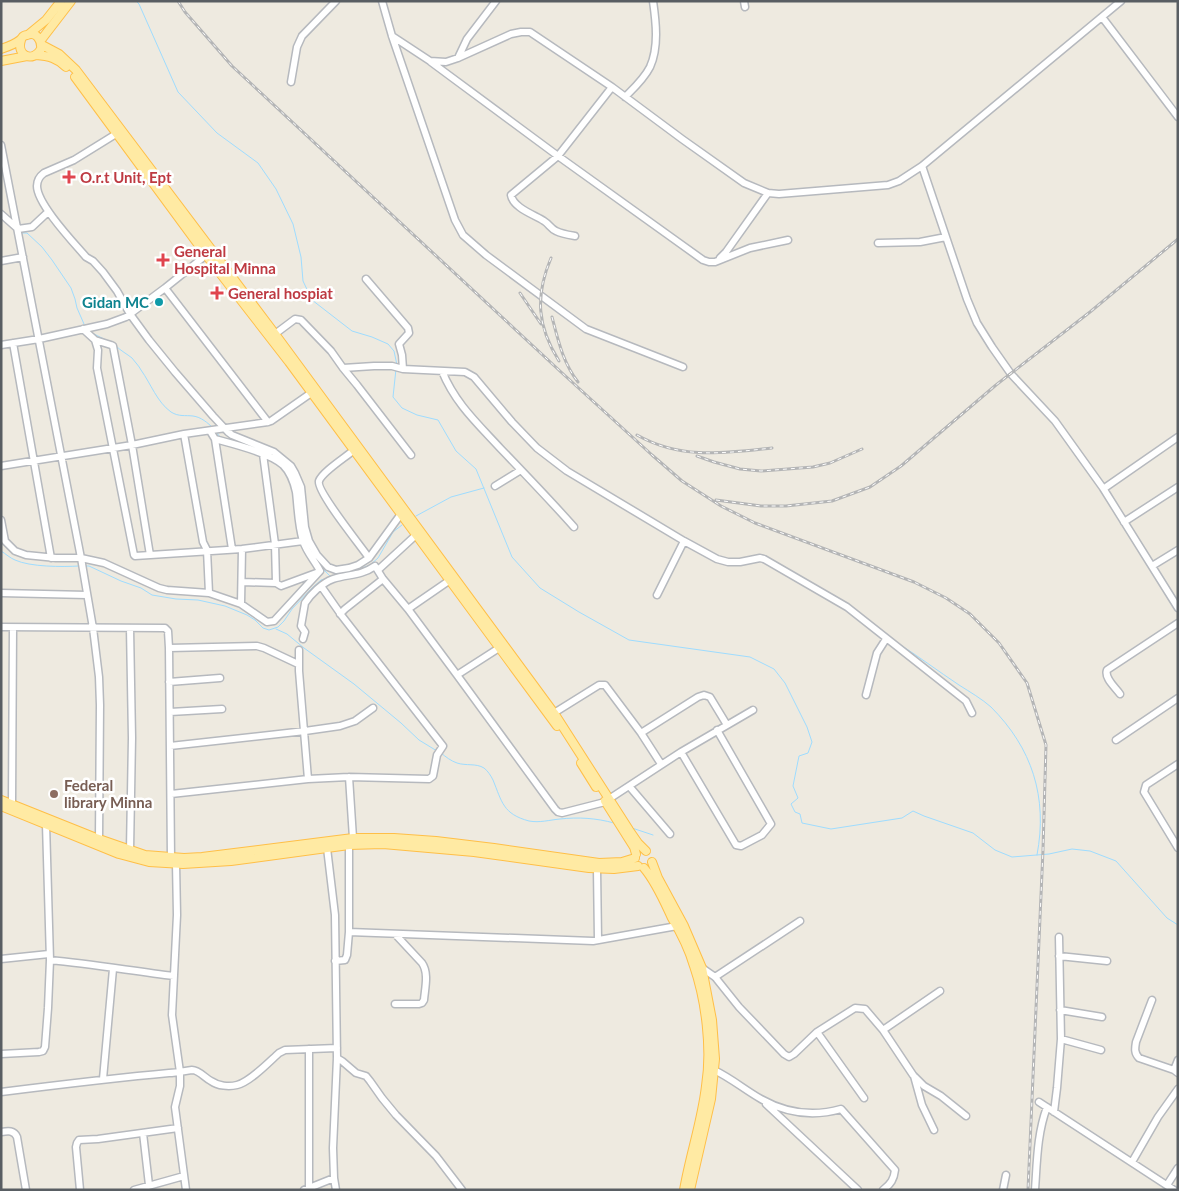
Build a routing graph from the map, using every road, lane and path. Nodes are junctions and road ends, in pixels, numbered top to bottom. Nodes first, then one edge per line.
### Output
1 (61, 1) edge
2 (71, 1) edge
3 (336, 1) edge
4 (382, 1) edge
5 (496, 1) edge
6 (653, 1) edge
7 (1121, 1) edge
8 (1102, 17) junction
9 (29, 34) junction
10 (392, 36) junction
11 (20, 40) junction
12 (41, 42) junction
13 (1, 49) edge
14 (36, 55) junction
15 (27, 56) junction
16 (458, 58) junction
17 (1, 61) edge
18 (430, 61) junction
19 (291, 82) dead end
20 (612, 88) junction
21 (625, 97) junction
22 (1178, 118) edge
23 (116, 134) junction
24 (1, 145) edge
25 (558, 156) junction
26 (922, 166) junction
27 (768, 193) junction
28 (48, 212) junction
29 (1, 214) edge
30 (18, 229) junction
31 (575, 236) dead end
32 (946, 237) junction
33 (788, 240) dead end
34 (878, 243) dead end
35 (209, 253) junction
36 (23, 257) junction
37 (1, 261) edge
38 (715, 262) junction
39 (366, 279) dead end
40 (165, 288) junction
41 (130, 314) junction
42 (83, 329) junction
43 (275, 334) junction
44 (39, 339) junction
45 (96, 340) junction
46 (13, 343) junction
47 (1, 345) edge
48 (683, 367) dead end
49 (343, 368) junction
50 (402, 368) junction
51 (442, 371) junction
52 (313, 391) junction
53 (268, 422) junction
54 (223, 428) junction
55 (211, 430) junction
56 (184, 434) junction
57 (1178, 437) edge
58 (215, 439) junction
59 (132, 445) junction
60 (114, 447) junction
61 (354, 450) junction
62 (263, 454) junction
63 (411, 454) dead end
64 (61, 456) junction
65 (34, 460) junction
66 (1, 466) edge
67 (521, 470) junction
68 (495, 486) dead end
69 (1178, 487) edge
70 (1103, 488) junction
71 (401, 514) junction
72 (1, 520) edge
73 (1124, 522) junction
74 (574, 526) dead end
75 (416, 535) junction
76 (303, 541) junction
77 (684, 541) junction
78 (275, 544) junction
79 (242, 548) junction
80 (207, 550) junction
81 (232, 550) junction
82 (1178, 550) edge
83 (150, 554) junction
84 (51, 558) junction
85 (369, 558) junction
86 (82, 562) junction
87 (1152, 566) junction
88 (378, 570) junction
89 (320, 571) junction
90 (383, 579) junction
91 (451, 579) junction
92 (242, 582) junction
93 (276, 583) junction
94 (321, 586) junction
95 (1, 593) edge
96 (209, 593) junction
97 (87, 594) junction
98 (657, 595) dead end
99 (241, 604) junction
100 (1178, 608) edge
101 (408, 609) junction
102 (340, 614) junction
103 (1178, 623) edge
104 (1, 627) edge
105 (13, 628) junction
106 (94, 628) junction
107 (130, 628) junction
108 (303, 639) dead end
109 (886, 639) junction
110 (169, 648) junction
111 (499, 648) junction
112 (299, 650) dead end
113 (298, 664) junction
114 (457, 676) junction
115 (220, 678) dead end
116 (169, 682) junction
117 (1120, 694) dead end
118 (866, 696) dead end
119 (1178, 698) edge
120 (373, 708) dead end
121 (222, 709) dead end
122 (753, 710) dead end
123 (170, 712) junction
124 (554, 713) junction
125 (972, 713) dead end
126 (727, 725) junction
127 (717, 730) junction
128 (304, 731) junction
129 (641, 733) junction
130 (1116, 740) dead end
131 (170, 746) junction
132 (680, 752) junction
133 (661, 764) junction
134 (1178, 764) edge
135 (349, 777) junction
136 (308, 779) junction
137 (629, 786) junction
138 (170, 794) junction
139 (1, 800) edge
140 (607, 801) junction
141 (12, 804) junction
142 (1, 806) edge
143 (46, 824) junction
144 (623, 826) junction
145 (670, 834) dead end
146 (99, 839) junction
147 (351, 842) junction
148 (327, 848) junction
149 (1178, 848) edge
150 (130, 850) junction
151 (646, 851) junction
152 (173, 861) junction
153 (638, 862) junction
154 (652, 862) junction
155 (598, 869) junction
156 (800, 921) dead end
157 (677, 926) junction
158 (349, 932) junction
159 (395, 934) junction
160 (1059, 937) dead end
161 (598, 940) junction
162 (1059, 956) junction
163 (49, 957) junction
164 (1, 959) edge
165 (335, 961) junction
166 (1107, 961) dead end
167 (113, 968) junction
168 (702, 968) junction
169 (174, 976) junction
170 (715, 977) junction
171 (940, 991) dead end
172 (1152, 1000) dead end
173 (395, 1004) dead end
174 (1060, 1010) junction
175 (1102, 1017) dead end
176 (883, 1030) junction
177 (817, 1032) junction
178 (1061, 1039) junction
179 (337, 1048) junction
180 (309, 1049) junction
181 (1101, 1050) dead end
182 (1, 1054) edge
183 (338, 1058) junction
184 (1178, 1060) edge
185 (714, 1070) junction
186 (180, 1072) junction
187 (1176, 1072) edge
188 (913, 1075) junction
189 (103, 1079) junction
190 (1178, 1089) edge
191 (1, 1092) edge
192 (760, 1098) junction
193 (864, 1098) dead end
194 (1039, 1102) dead end
195 (1047, 1107) junction
196 (1054, 1112) junction
197 (966, 1116) dead end
198 (178, 1128) junction
199 (934, 1130) dead end
200 (1, 1132) edge
201 (143, 1133) junction
202 (1132, 1162) junction
203 (1178, 1168) edge
204 (1006, 1175) dead end
205 (184, 1176) junction
206 (334, 1178) junction
207 (149, 1185) junction
208 (1167, 1185) junction
209 (306, 1189) edge
210 (26, 1190) edge
211 (80, 1190) edge
212 (134, 1190) edge
213 (186, 1190) edge
214 (336, 1190) edge
215 (462, 1190) edge
216 (684, 1190) edge
217 (690, 1190) edge
218 (858, 1190) edge
219 (884, 1190) edge
220 (1003, 1190) edge
221 (1035, 1190) edge
222 (1174, 1190) edge

1 - 9 main road
2 - 12 main road
3 - 19 street
4 - 10 street
5 - 16 street
6 - 21 street
7 - 8 street
8 - 22 street
8 - 26 street
9 - 11 main road
9 - 12 main road
10 - 18 street
10 - 48 street
11 - 13 main road
11 - 15 main road
12 - 14 main road
12 - 35 main road
14 - 15 main road
14 - 23 main road
15 - 17 main road
16 - 18 street
16 - 20 street
18 - 25 street
20 - 21 street
20 - 25 street
21 - 27 street
23 - 28 street
23 - 35 main road
24 - 30 street
25 - 31 street
25 - 38 street
26 - 27 street
26 - 32 street
27 - 38 street
28 - 30 street
28 - 41 street
29 - 30 street
30 - 36 street
32 - 34 street
32 - 70 street
33 - 38 street
35 - 40 street
35 - 43 main road
35 - 52 main road
36 - 37 street
36 - 44 street
39 - 50 street
40 - 41 street
40 - 53 street
41 - 42 street
41 - 54 street
42 - 44 street
42 - 45 street
43 - 49 street
43 - 52 main road
44 - 46 street
44 - 64 street
45 - 59 street
45 - 60 street
46 - 47 street
46 - 65 street
49 - 50 street
49 - 63 street
50 - 51 street
51 - 67 street
51 - 77 street
52 - 53 street
52 - 61 main road
52 - 91 main road
53 - 54 street
54 - 55 street
54 - 85 street
55 - 56 street
55 - 58 street
56 - 59 street
56 - 80 street
57 - 70 street
58 - 62 street
58 - 81 street
59 - 60 street
59 - 83 street
60 - 64 street
60 - 83 street
61 - 71 main road
61 - 85 street
62 - 76 street
62 - 78 street
64 - 65 street
64 - 86 street
65 - 66 street
65 - 84 street
67 - 68 street
67 - 74 street
69 - 73 street
70 - 73 street
71 - 75 main road
71 - 85 street
72 - 84 street
73 - 87 street
75 - 88 street
75 - 91 main road
76 - 78 street
76 - 89 street
77 - 98 street
77 - 109 street
78 - 79 street
78 - 93 street
79 - 81 street
79 - 92 street
80 - 81 street
80 - 83 street
80 - 96 street
82 - 87 street
84 - 86 street
86 - 96 street
86 - 97 street
87 - 100 street
88 - 90 street
88 - 94 street
89 - 93 street
89 - 99 street
90 - 101 street
90 - 102 street
91 - 101 street
91 - 111 main road
91 - 124 main road
92 - 93 street
92 - 99 street
94 - 102 street
94 - 108 street
95 - 97 street
96 - 99 street
97 - 106 street
101 - 114 street
102 - 135 street
103 - 117 street
104 - 105 street
105 - 106 street
105 - 141 street
106 - 107 street
106 - 146 street
107 - 110 street
107 - 150 street
109 - 118 street
109 - 125 street
110 - 113 street
110 - 116 street
111 - 114 street
111 - 140 main road
112 - 113 street
113 - 128 street
114 - 140 street
115 - 116 street
116 - 123 street
119 - 130 street
120 - 128 street
121 - 123 street
122 - 126 street
123 - 131 street
124 - 129 street
124 - 140 main road
126 - 127 street
126 - 129 street
127 - 132 street
127 - 132 street
128 - 131 street
128 - 136 street
129 - 133 street
131 - 138 street
132 - 133 street
133 - 137 street
134 - 149 street
135 - 136 street
135 - 147 street
136 - 138 street
137 - 140 street
137 - 145 street
138 - 152 street
139 - 141 main road
140 - 144 main road
141 - 146 main road
142 - 143 main road
143 - 152 main road
143 - 163 street
144 - 151 main road
144 - 153 main road
146 - 150 main road
147 - 148 main road
147 - 152 main road
147 - 153 main road
147 - 155 main road
147 - 158 street
148 - 152 main road
148 - 165 street
150 - 152 main road
151 - 153 main road
151 - 154 main road
152 - 169 street
153 - 154 main road
153 - 155 main road
153 - 157 main road
154 - 168 main road
155 - 161 street
156 - 170 street
157 - 161 street
157 - 216 main road
158 - 159 street
158 - 165 street
159 - 161 street
159 - 173 street
160 - 162 street
162 - 166 street
162 - 174 street
163 - 164 street
163 - 167 street
163 - 182 street
165 - 179 street
167 - 169 street
167 - 189 street
168 - 170 street
168 - 185 main road
169 - 186 street
170 - 177 street
171 - 176 street
172 - 187 street
174 - 175 street
174 - 178 street
176 - 177 street
176 - 188 street
177 - 193 street
178 - 181 street
178 - 196 street
179 - 180 street
179 - 183 street
180 - 186 street
180 - 209 street
183 - 206 street
183 - 215 street
184 - 187 street
185 - 192 street
185 - 217 main road
186 - 189 street
186 - 198 street
188 - 197 street
188 - 199 street
189 - 191 street
190 - 202 street
192 - 218 street
192 - 219 street
194 - 195 street
195 - 196 street
195 - 221 street
196 - 202 street
198 - 201 street
198 - 205 street
200 - 210 street
201 - 207 street
201 - 211 street
202 - 208 street
203 - 208 street
204 - 220 street
205 - 207 street
205 - 213 street
206 - 209 street
206 - 214 street
207 - 212 street
208 - 222 street

